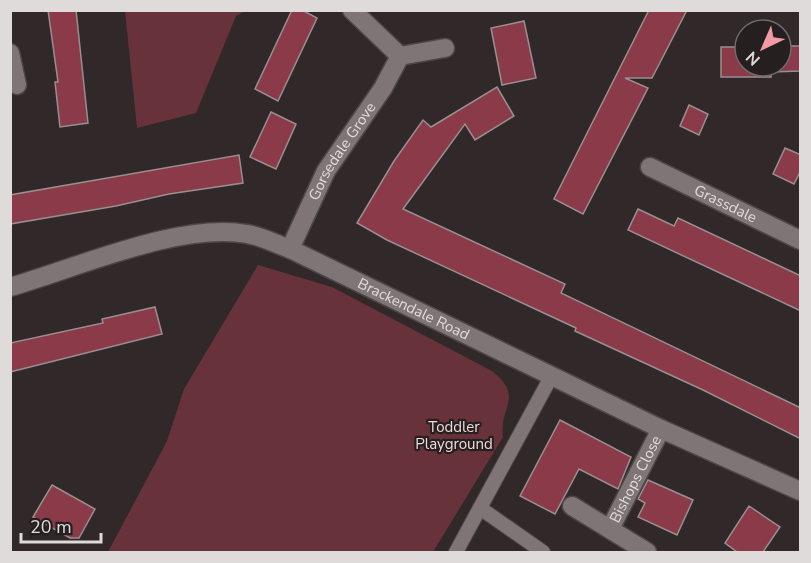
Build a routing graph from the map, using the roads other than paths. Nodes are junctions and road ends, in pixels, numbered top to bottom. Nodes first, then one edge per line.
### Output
1 (352, 10) edge
2 (445, 48) dead end
3 (11, 55) edge
4 (400, 56) junction
5 (17, 85) dead end
6 (650, 167) dead end
7 (801, 240) edge
8 (290, 249) junction
9 (10, 287) edge
10 (551, 377) junction
11 (661, 429) junction
12 (801, 491) edge
13 (572, 506) dead end
14 (480, 508) junction
15 (610, 529) junction
16 (456, 552) edge
17 (543, 552) edge
18 (647, 552) edge

1 - 4 street
2 - 4 street
3 - 5 street
4 - 8 street, Gorsedale Grove
6 - 7 street, Grassdale
8 - 9 street, Brackendale Road
8 - 10 street, Brackendale Road
10 - 11 street, Brackendale Road
10 - 14 lane
11 - 12 street, Brackendale Road
11 - 15 street, Bishops Close
13 - 15 street, Bishops Close
14 - 16 lane
14 - 17 lane
15 - 18 street, Bishops Close

